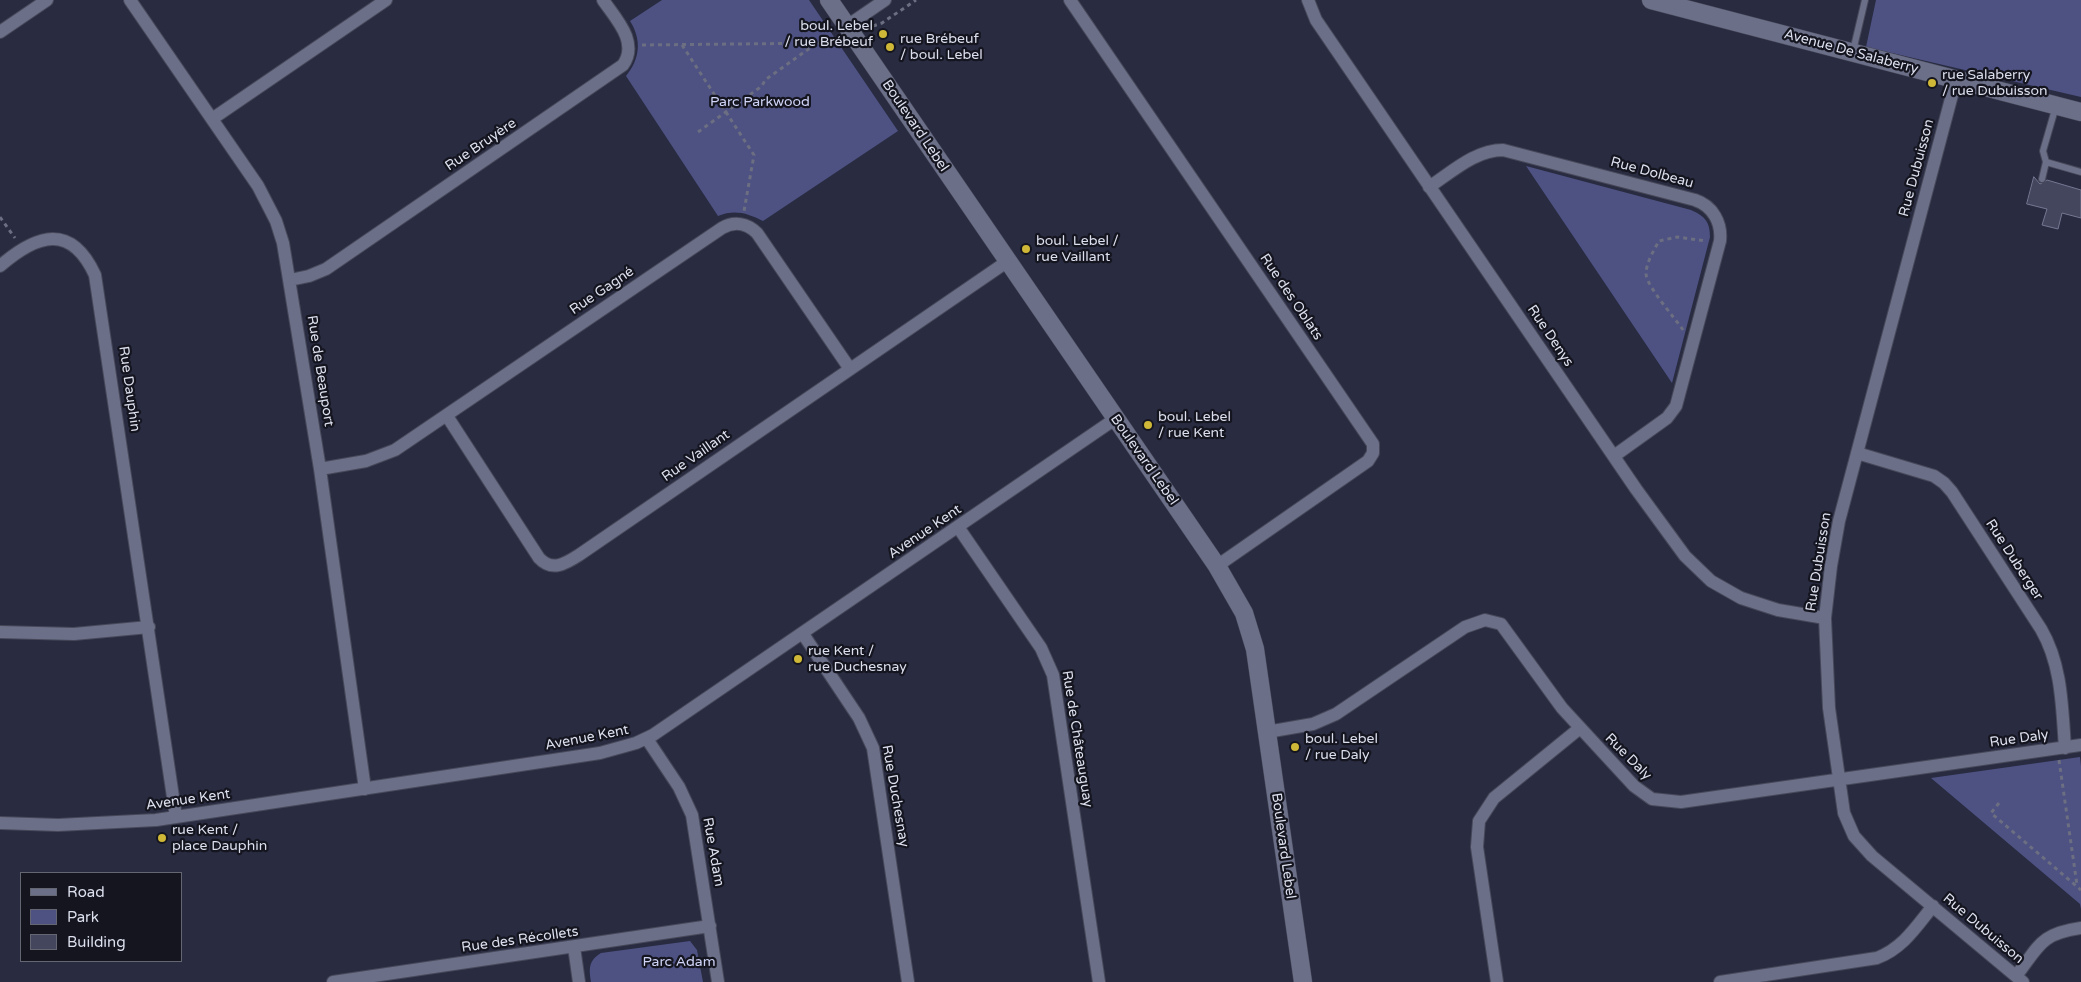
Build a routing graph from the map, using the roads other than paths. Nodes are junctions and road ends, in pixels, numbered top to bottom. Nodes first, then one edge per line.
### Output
1 (47, 0) edge
2 (130, 0) edge
3 (386, 0) edge
4 (603, 0) edge
5 (829, 0) edge
6 (885, 0) edge
7 (1070, 0) edge
8 (1308, 0) edge
9 (1651, 0) edge
10 (1865, 0) edge
11 (0, 32) edge
12 (842, 33) junction
13 (1853, 53) junction
14 (1956, 80) junction
15 (2056, 105) junction
16 (2081, 112) edge
17 (212, 119) junction
18 (2046, 162) junction
19 (2081, 172) edge
20 (2042, 179) dead end
21 (1429, 187) junction
22 (1008, 261) junction
23 (0, 266) edge
24 (290, 280) junction
25 (850, 369) junction
26 (447, 416) junction
27 (1115, 419) junction
28 (1857, 453) junction
29 (1614, 456) junction
30 (320, 469) junction
31 (958, 527) junction
32 (1217, 566) junction
33 (1825, 618) junction
34 (149, 627) junction
35 (0, 632) edge
36 (803, 634) junction
37 (1580, 728) junction
38 (1267, 732) junction
39 (647, 739) junction
40 (2081, 746) edge
41 (2066, 748) junction
42 (1838, 779) junction
43 (365, 790) junction
44 (176, 817) junction
45 (0, 823) edge
46 (1932, 906) junction
47 (710, 926) junction
48 (2081, 928) edge
49 (574, 947) junction
50 (2019, 979) edge
51 (333, 982) edge
52 (579, 982) edge
53 (718, 982) edge
54 (908, 982) edge
55 (1100, 982) edge
56 (1303, 982) edge
57 (1497, 982) edge
58 (1720, 982) edge

1 - 11 street
2 - 17 street, Rue de Beauport
3 - 17 street
4 - 24 street, Rue Bruyère
5 - 12 street, Boulevard Lebel
6 - 12 street
7 - 32 street, Rue des Oblats
8 - 21 street, Rue Denys
9 - 13 street, Avenue De Salaberry
10 - 13 lane
12 - 22 street, Boulevard Lebel
13 - 14 street, Avenue De Salaberry
14 - 15 street, Avenue De Salaberry
14 - 28 street, Rue Dubuisson
15 - 16 street, Avenue De Salaberry
15 - 18 lane
17 - 24 street, Rue de Beauport
18 - 19 lane
18 - 20 lane
21 - 29 street, Rue Denys
21 - 29 street, Rue Dolbeau
22 - 25 street, Rue Vaillant
22 - 27 street, Boulevard Lebel
23 - 34 street, Rue Dauphin
24 - 30 street, Rue de Beauport
25 - 26 street, Rue Gagné
25 - 26 street, Rue Vaillant
26 - 30 street, Rue Gagné
27 - 31 street, Avenue Kent
27 - 32 street, Boulevard Lebel
28 - 33 street, Rue Dubuisson
28 - 41 street, Rue Duberger
29 - 33 street, Rue Denys
30 - 43 street, Rue de Beauport
31 - 36 street, Avenue Kent
31 - 55 street, Rue de Châteauguay
32 - 38 street, Boulevard Lebel
33 - 42 street, Rue Dubuisson
34 - 35 street
34 - 44 street, Rue Dauphin
36 - 39 street, Avenue Kent
36 - 54 street, Rue Duchesnay
37 - 38 street, Rue Daly
37 - 42 street, Rue Daly
37 - 57 street
38 - 56 street, Boulevard Lebel
39 - 43 street, Avenue Kent
39 - 47 street, Rue Adam
40 - 41 street, Rue Daly
41 - 42 street, Rue Daly
42 - 46 street, Rue Dubuisson
43 - 44 street, Avenue Kent
44 - 45 street, Avenue Kent
46 - 50 street, Rue Dubuisson
46 - 58 street
47 - 49 street, Rue des Récollets
47 - 53 street, Rue Adam
48 - 50 street
49 - 51 street, Rue des Récollets
49 - 52 street

